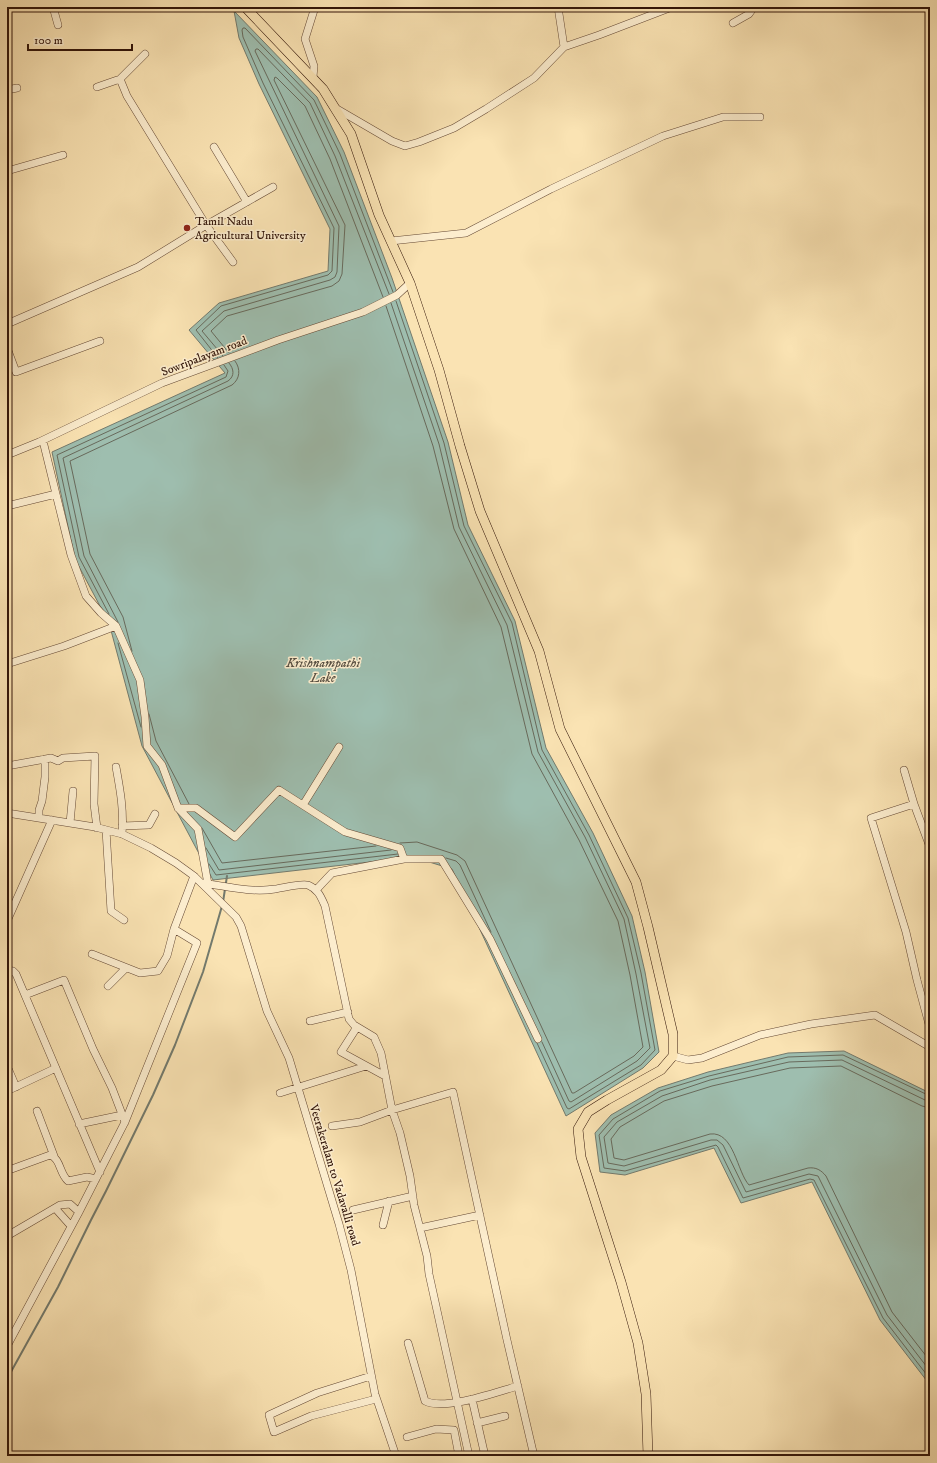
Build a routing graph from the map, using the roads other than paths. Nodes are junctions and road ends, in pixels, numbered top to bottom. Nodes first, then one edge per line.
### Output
1 (53, 7) edge
2 (245, 7) edge
3 (315, 7) edge
4 (558, 7) edge
5 (672, 7) edge
6 (754, 7) edge
7 (733, 23) dead end
8 (58, 25) dead end
9 (564, 47) junction
10 (145, 54) dead end
11 (313, 77) junction
12 (120, 79) junction
13 (97, 87) dead end
14 (17, 88) dead end
15 (7, 90) edge
16 (337, 109) junction
17 (760, 116) dead end
18 (214, 147) dead end
19 (63, 155) dead end
20 (7, 171) edge
21 (273, 187) dead end
22 (247, 202) junction
23 (206, 225) junction
24 (391, 241) junction
25 (233, 262) dead end
26 (410, 283) junction
27 (7, 324) edge
28 (100, 341) dead end
29 (7, 348) edge
30 (43, 441) junction
31 (7, 455) edge
32 (56, 494) junction
33 (7, 506) edge
34 (116, 626) junction
35 (7, 664) edge
36 (339, 747) dead end
37 (45, 759) junction
38 (7, 766) edge
39 (116, 767) dead end
40 (904, 770) dead end
41 (73, 791) dead end
42 (914, 804) junction
43 (303, 805) junction
44 (178, 808) junction
45 (7, 813) edge
46 (155, 814) dead end
47 (40, 818) junction
48 (52, 820) junction
49 (70, 823) junction
50 (97, 828) junction
51 (106, 830) junction
52 (122, 830) junction
53 (930, 847) edge
54 (404, 859) junction
55 (194, 876) junction
56 (208, 883) junction
57 (316, 890) junction
58 (124, 920) dead end
59 (7, 921) edge
60 (174, 929) junction
61 (92, 954) dead end
62 (126, 968) junction
63 (7, 970) edge
64 (108, 986) dead end
65 (25, 995) junction
66 (348, 1012) junction
67 (310, 1022) dead end
68 (357, 1027) junction
69 (930, 1028) edge
70 (538, 1039) dead end
71 (930, 1047) edge
72 (673, 1056) junction
73 (7, 1066) edge
74 (366, 1066) junction
75 (56, 1068) junction
76 (385, 1076) junction
77 (16, 1087) junction
78 (298, 1088) junction
79 (7, 1090) edge
80 (280, 1093) dead end
81 (392, 1110) junction
82 (37, 1111) dead end
83 (122, 1114) junction
84 (125, 1122) junction
85 (79, 1124) junction
86 (332, 1126) dead end
87 (54, 1156) junction
88 (7, 1170) edge
89 (98, 1176) junction
90 (413, 1196) junction
91 (389, 1201) junction
92 (55, 1208) junction
93 (353, 1210) dead end
94 (79, 1212) junction
95 (480, 1215) junction
96 (383, 1225) dead end
97 (71, 1226) junction
98 (420, 1228) junction
99 (7, 1236) edge
100 (15, 1332) junction
101 (7, 1335) edge
102 (408, 1343) dead end
103 (7, 1346) edge
104 (371, 1376) junction
105 (518, 1386) junction
106 (472, 1399) junction
107 (376, 1400) junction
108 (457, 1403) junction
109 (505, 1416) dead end
110 (477, 1423) junction
111 (407, 1437) dead end
112 (396, 1456) edge
113 (459, 1456) edge
114 (469, 1456) edge
115 (484, 1456) edge
116 (534, 1456) edge
117 (648, 1456) edge

1 - 8 street
2 - 11 main road
3 - 11 street
4 - 9 street
5 - 9 street
6 - 7 street
9 - 16 street
10 - 12 street
11 - 16 main road
12 - 13 street
12 - 23 street
14 - 15 street
16 - 24 main road
17 - 24 street
18 - 22 street
19 - 20 street
21 - 22 street
22 - 23 street
23 - 25 street
23 - 27 street
24 - 26 main road
26 - 30 street, Sowripalayam road
26 - 72 main road
28 - 29 street
30 - 31 street, Sowripalayam road
30 - 32 street
32 - 33 street
32 - 34 street
34 - 35 street
34 - 44 street
36 - 43 street
37 - 38 street
37 - 47 street
37 - 50 street
39 - 52 street
40 - 42 street
41 - 49 street
42 - 53 street
42 - 69 street
43 - 44 street
43 - 54 street
44 - 56 street
45 - 47 street
46 - 52 street
47 - 48 street
48 - 49 street
48 - 59 street
49 - 50 street
50 - 51 street
51 - 52 street
51 - 58 street
52 - 55 street, Veerakeralam to Vadavalli road
54 - 57 street
54 - 70 street
55 - 56 street, Veerakeralam to Vadavalli road
55 - 60 street
56 - 57 street
56 - 78 street, Veerakeralam to Vadavalli road
57 - 66 street
60 - 62 street
60 - 84 street
61 - 62 street
62 - 64 street
63 - 65 street
65 - 75 street
65 - 83 street
66 - 67 street
66 - 68 street
68 - 74 street
68 - 76 street
71 - 72 street
72 - 117 main road
73 - 77 street
74 - 76 street
74 - 78 street
75 - 77 street
75 - 85 street
76 - 81 street
77 - 79 street
78 - 80 street
78 - 104 street, Veerakeralam to Vadavalli road
81 - 86 street
81 - 90 street
81 - 95 street
82 - 87 street
83 - 84 street
83 - 85 street
84 - 89 street
85 - 89 street
87 - 88 street
87 - 89 street
89 - 94 street
90 - 91 street
90 - 98 street
91 - 93 street
91 - 96 street
92 - 94 street
92 - 97 street
92 - 99 street
94 - 97 street
95 - 98 street
95 - 105 street
97 - 100 street
98 - 108 street
100 - 101 street
100 - 103 street
102 - 108 street
104 - 107 street, Veerakeralam to Vadavalli road
104 - 107 street
105 - 106 street
105 - 116 street
106 - 108 street
106 - 110 street
107 - 112 street, Veerakeralam to Vadavalli road
108 - 114 street
109 - 110 street
110 - 115 street
111 - 113 street

